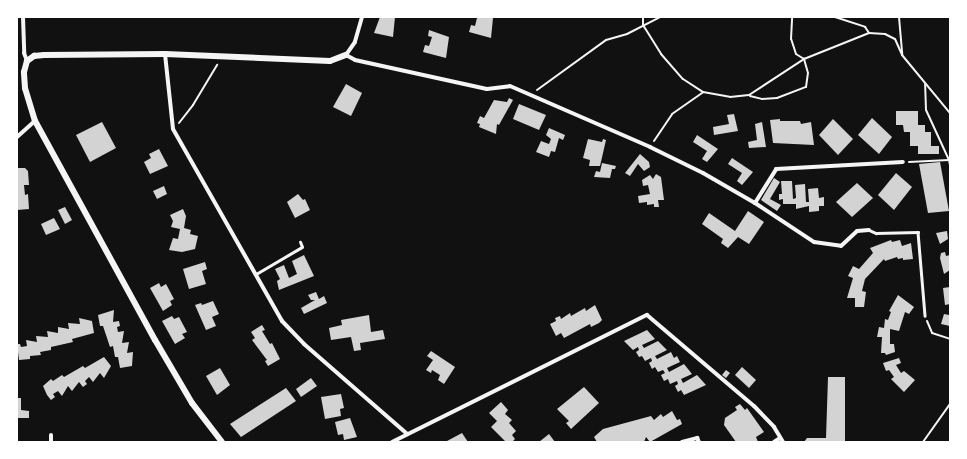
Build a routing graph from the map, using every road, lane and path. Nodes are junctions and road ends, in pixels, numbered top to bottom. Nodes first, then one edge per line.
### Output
1 (23, 17) edge
2 (362, 17) edge
3 (643, 17) edge
4 (660, 17) edge
5 (792, 17) edge
6 (835, 17) edge
7 (899, 17) edge
8 (643, 26) junction
9 (869, 32) junction
10 (165, 54) junction
11 (346, 55) junction
12 (902, 55) junction
13 (219, 56) junction
14 (804, 59) junction
15 (27, 61) junction
16 (925, 84) junction
17 (703, 92) junction
18 (530, 95) junction
19 (749, 95) junction
20 (950, 112) edge
21 (35, 121) junction
22 (173, 129) junction
23 (17, 137) edge
24 (650, 147) junction
25 (949, 160) junction
26 (903, 162) joint
27 (950, 165) edge
28 (755, 203) junction
29 (869, 230) joint
30 (300, 242) dead end
31 (256, 274) junction
32 (925, 316) joint
33 (950, 339) edge
34 (950, 404) edge
35 (407, 434) junction
36 (51, 435) dead end
37 (781, 440) edge
38 (51, 442) edge
39 (222, 442) edge
40 (392, 442) edge
41 (682, 442) edge
42 (700, 442) edge
43 (774, 442) edge
44 (923, 442) edge

1 - 15 street
2 - 11 street
3 - 8 path
4 - 8 path
5 - 14 path
6 - 9 path
7 - 12 path
8 - 17 path
8 - 18 path
9 - 12 path
9 - 14 path
10 - 13 street
10 - 15 street
10 - 22 street
11 - 13 street
11 - 18 street
12 - 16 path
13 - 22 path
14 - 19 path
14 - 19 path
15 - 21 street
16 - 20 path
16 - 25 path
17 - 19 path
17 - 24 path
18 - 24 street
21 - 23 street
21 - 39 street
22 - 31 street
24 - 28 street
25 - 26 path
25 - 27 path
26 - 28 street
28 - 29 street
29 - 32 lane
30 - 31 lane
31 - 35 street
32 - 33 path
34 - 44 path
35 - 37 street
35 - 40 street
36 - 38 street
37 - 43 street
41 - 42 street

